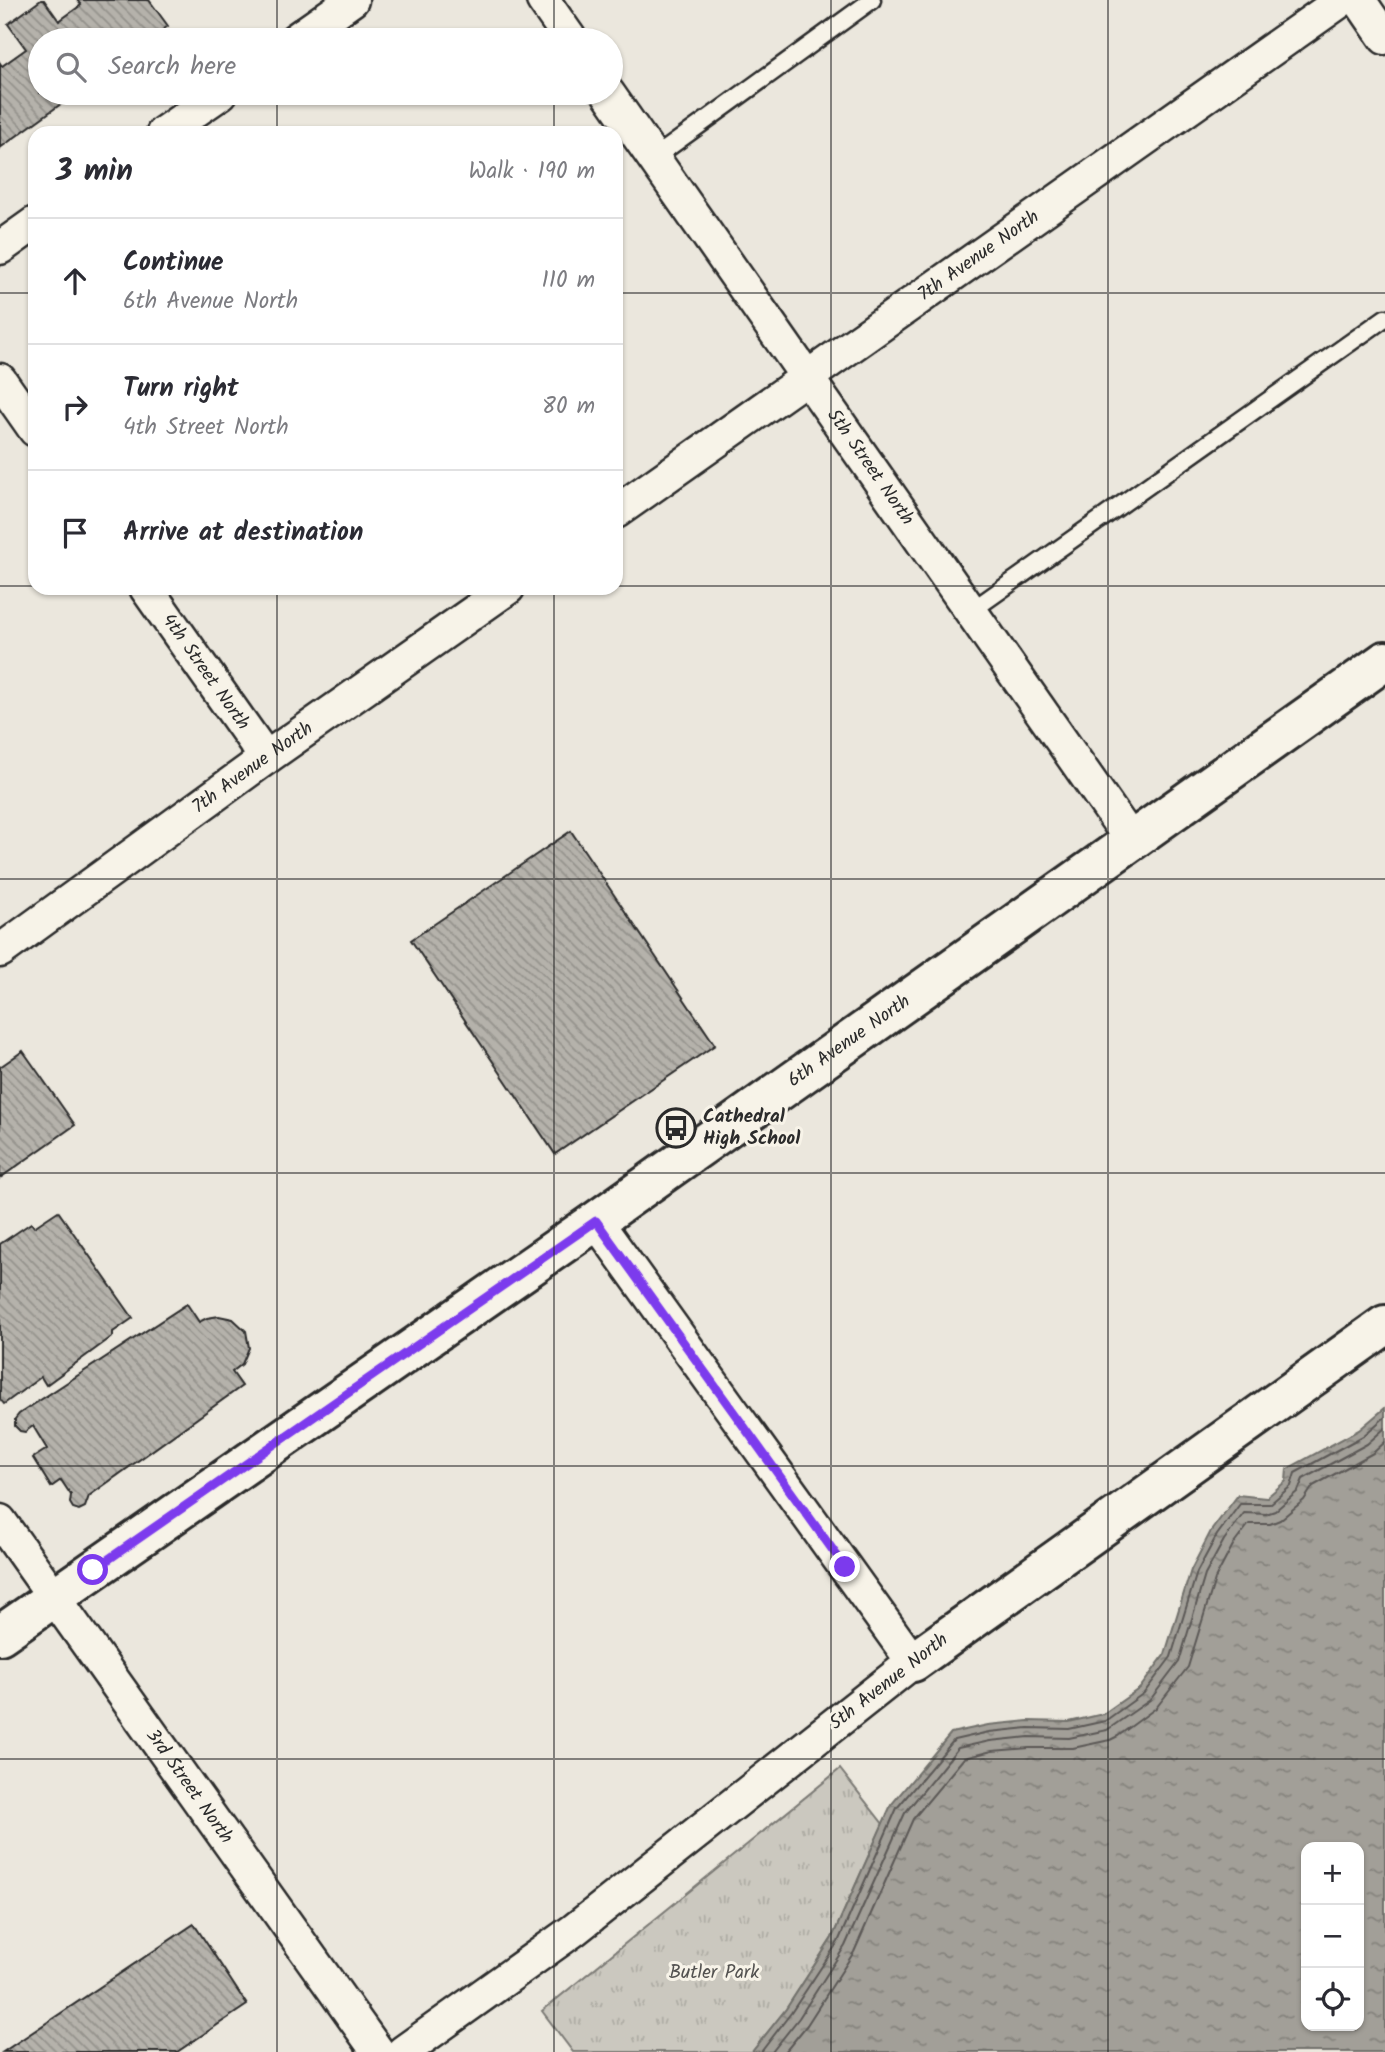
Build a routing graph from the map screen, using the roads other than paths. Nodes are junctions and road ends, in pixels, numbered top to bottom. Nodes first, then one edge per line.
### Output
1 (352, 0) edge
2 (543, 0) edge
3 (872, 0) edge
4 (1342, 0) edge
5 (1359, 0) edge
6 (312, 28) edge
7 (563, 28) edge
8 (1385, 38) edge
9 (204, 105) edge
10 (616, 105) edge
11 (173, 126) edge
12 (654, 158) junction
13 (28, 228) edge
14 (0, 248) edge
15 (1385, 318) edge
16 (807, 377) junction
17 (0, 380) edge
18 (28, 420) edge
19 (623, 507) edge
20 (151, 595) edge
21 (498, 595) edge
22 (971, 611) junction
23 (1385, 661) edge
24 (266, 758) junction
25 (1131, 840) junction
26 (0, 951) edge
27 (596, 1221) junction
28 (1385, 1325) edge
29 (0, 1521) edge
30 (53, 1598) junction
31 (0, 1635) edge
32 (913, 1662) junction
33 (378, 2052) edge
34 (403, 2052) edge

1 - 6 street
2 - 7 street
3 - 12 lane
4 - 16 street, 7th Avenue North
5 - 8 street
9 - 11 street
10 - 12 street, 5th Street North
12 - 16 street, 5th Street North
13 - 14 street
15 - 22 lane
16 - 19 street, 7th Avenue North
16 - 22 street, 5th Street North
17 - 18 street
20 - 24 street, 4th Street North
21 - 24 street, 7th Avenue North
22 - 25 street, 5th Street North
23 - 25 street, 6th Avenue North
24 - 26 street, 7th Avenue North
25 - 27 street, 6th Avenue North
27 - 30 street, 6th Avenue North
27 - 32 street
28 - 32 street, 5th Avenue North
29 - 30 street, 3rd Street North
30 - 31 street, 6th Avenue North
30 - 33 street, 3rd Street North
32 - 34 street, 5th Avenue North

